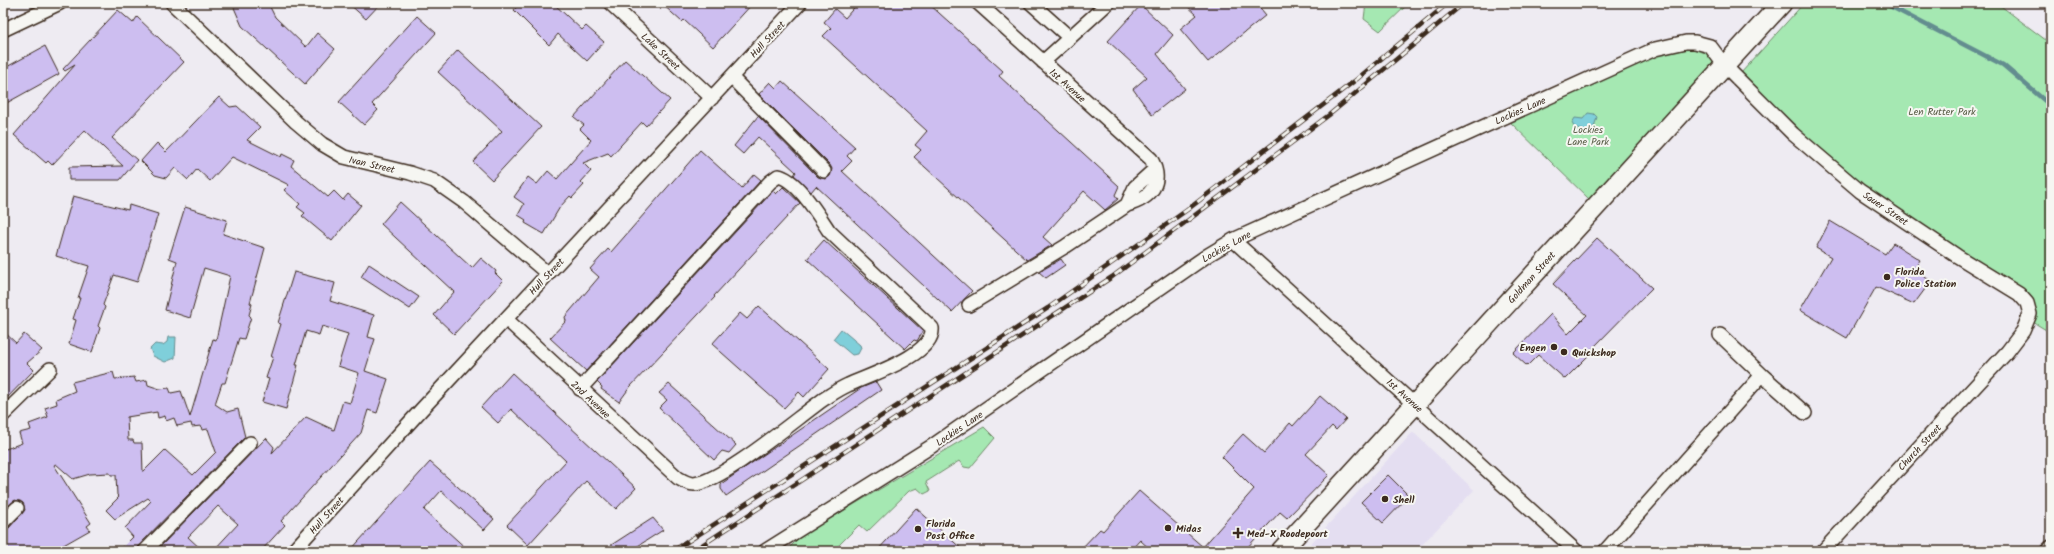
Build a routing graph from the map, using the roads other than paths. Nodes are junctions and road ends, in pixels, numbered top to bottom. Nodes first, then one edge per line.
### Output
1 (60, 3) edge
2 (172, 3) edge
3 (610, 3) edge
4 (800, 3) edge
5 (978, 3) edge
6 (1031, 3) edge
7 (1108, 3) edge
8 (1782, 3) edge
9 (3, 30) edge
10 (1070, 38) junction
11 (1043, 62) junction
12 (1725, 66) junction
13 (731, 78) junction
14 (712, 98) junction
15 (824, 171) dead end
16 (1233, 240) junction
17 (548, 274) junction
18 (969, 305) dead end
19 (506, 319) junction
20 (1720, 335) dead end
21 (2014, 343) joint
22 (50, 369) dead end
23 (1762, 375) junction
24 (580, 389) junction
25 (1416, 405) junction
26 (1805, 413) dead end
27 (3, 415) edge
28 (250, 444) dead end
29 (17, 508) dead end
30 (3, 522) edge
31 (2051, 547) edge
32 (145, 551) edge
33 (293, 551) edge
34 (765, 551) edge
35 (1281, 551) edge
36 (1576, 551) edge
37 (1605, 551) edge
38 (1823, 551) edge
39 (2047, 551) edge

1 - 9 street
2 - 17 street, Ivan Street
3 - 14 street, Lake Street
4 - 13 street, Hull Street
5 - 11 street, 1st Avenue
6 - 10 street
7 - 10 street
8 - 12 street, Goldman Street
10 - 11 street
11 - 18 street, 1st Avenue
12 - 16 street, Lockies Lane
12 - 21 street, Sauer Street
12 - 25 street, Goldman Street
13 - 14 street, Hull Street
13 - 15 street
14 - 17 street, Hull Street
16 - 25 street, 1st Avenue
16 - 34 street, Lockies Lane
17 - 19 street, Hull Street
19 - 24 street, 2nd Avenue
19 - 33 street, Hull Street
20 - 23 street
21 - 38 street, Church Street
22 - 27 street
23 - 26 street
23 - 37 street
24 - 24 street, 2nd Avenue
25 - 35 street, Goldman Street
25 - 36 street, 1st Avenue
28 - 32 street
29 - 30 street
31 - 39 street

